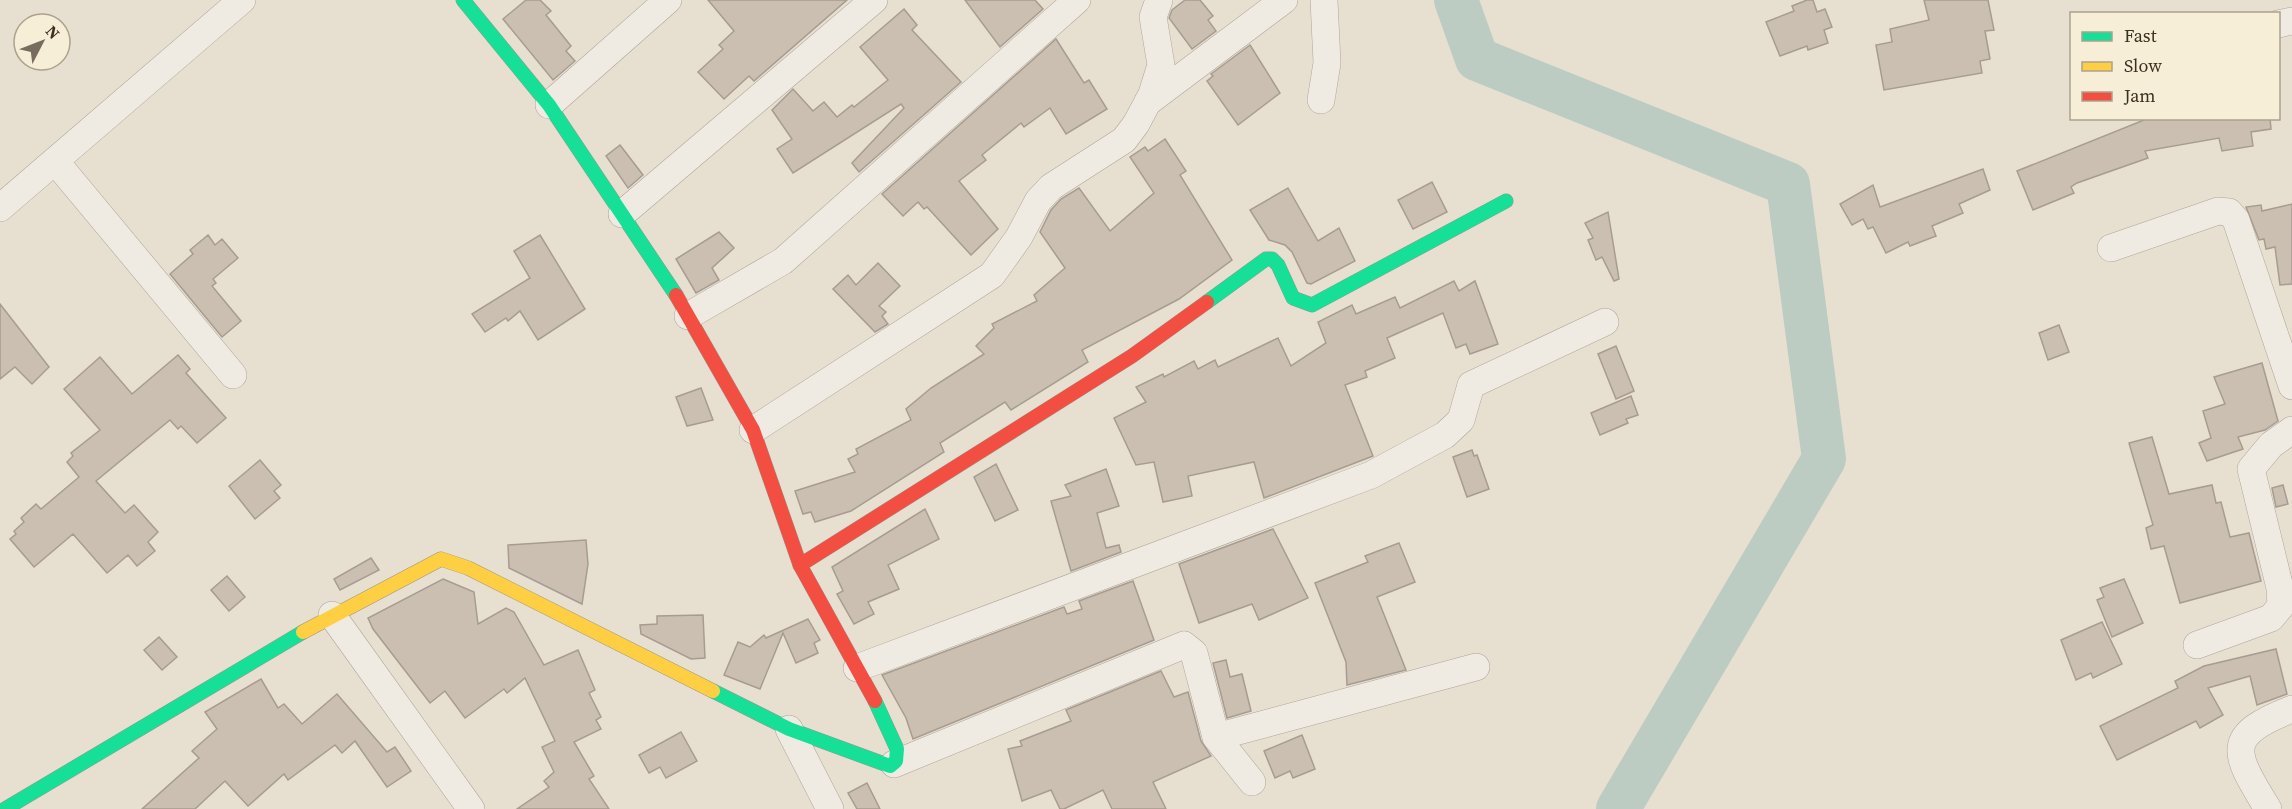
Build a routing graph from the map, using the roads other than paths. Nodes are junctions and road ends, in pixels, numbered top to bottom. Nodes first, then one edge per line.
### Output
1 (242, 0) edge
2 (668, 0) edge
3 (874, 0) edge
4 (1077, 0) edge
5 (1159, 0) edge
6 (1284, 0) edge
7 (1324, 0) edge
8 (467, 2) edge
9 (1321, 100) dead end
10 (1148, 102) junction
11 (549, 105) junction
12 (55, 161) junction
13 (1506, 201) dead end
14 (0, 208) edge
15 (622, 214) junction
16 (2111, 248) dead end
17 (688, 316) junction
18 (1605, 322) dead end
19 (233, 375) dead end
20 (2292, 386) edge
21 (753, 430) junction
22 (2292, 430) edge
23 (800, 564) junction
24 (332, 615) junction
25 (2197, 645) dead end
26 (1476, 667) dead end
27 (857, 669) junction
28 (2292, 709) edge
29 (789, 729) junction
30 (1216, 737) junction
31 (894, 764) junction
32 (1252, 782) dead end
33 (5, 809) edge
34 (471, 809) edge
35 (830, 809) edge
36 (2268, 809) edge

1 - 12 street
2 - 11 street
3 - 15 street
4 - 17 street
5 - 10 street
6 - 10 street
7 - 9 street
8 - 11 street
10 - 21 street
11 - 15 street
12 - 14 street
12 - 19 street
13 - 23 street
15 - 17 street
16 - 20 street
17 - 21 street
18 - 27 street
21 - 23 street
22 - 25 street
23 - 27 street
24 - 29 street
24 - 33 street
24 - 34 street
26 - 30 street
27 - 31 street
28 - 36 street
29 - 31 street
29 - 35 street
30 - 31 street
30 - 32 street

